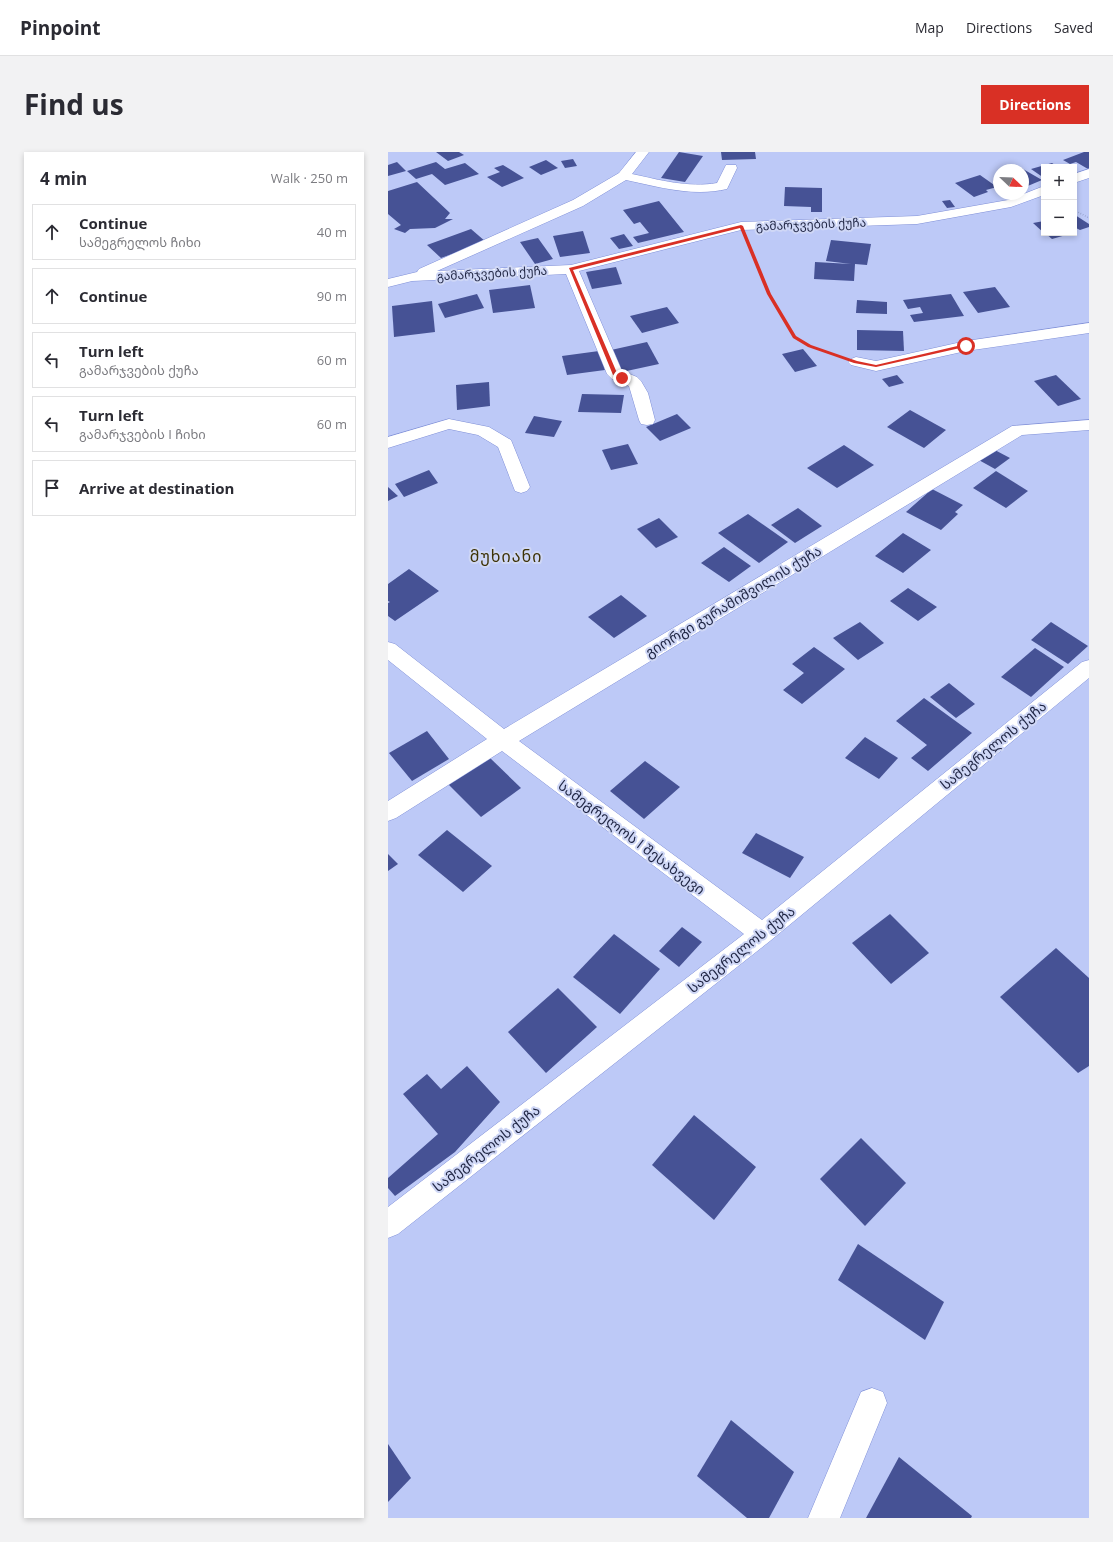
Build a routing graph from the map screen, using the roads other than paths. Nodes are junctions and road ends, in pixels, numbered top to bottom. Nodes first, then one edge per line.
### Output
1 (643, 152) edge
2 (731, 168) dead end
3 (1089, 173) edge
4 (624, 176) junction
5 (1077, 178) edge
6 (1041, 191) edge
7 (571, 269) junction
8 (412, 278) junction
9 (388, 283) edge
10 (1089, 328) edge
11 (856, 362) road end
12 (647, 420) dead end
13 (1089, 425) edge
14 (388, 443) edge
15 (521, 487) dead end
16 (388, 648) edge
17 (1089, 667) edge
18 (503, 740) junction
19 (388, 812) edge
20 (762, 934) junction
21 (388, 1224) edge
22 (872, 1403) dead end
23 (824, 1518) edge

1 - 4 street
2 - 4 street
3 - 5 street
4 - 8 street
6 - 7 street, გამარჯვების ქუჩა
7 - 8 street, გამარჯვების ქუჩა
7 - 12 street
8 - 9 street, გამარჯვების ქუჩა
10 - 11 street
13 - 18 street, გიორგი გურამიშვილის ქუჩა
14 - 15 street
16 - 18 street, სამეგრელოს I შესახვევი
17 - 20 street, სამეგრელოს ქუჩა
18 - 19 street, გიორგი გურამიშვილის ქუჩა
18 - 20 street, სამეგრელოს I შესახვევი
20 - 21 street, სამეგრელოს ქუჩა
22 - 23 street

